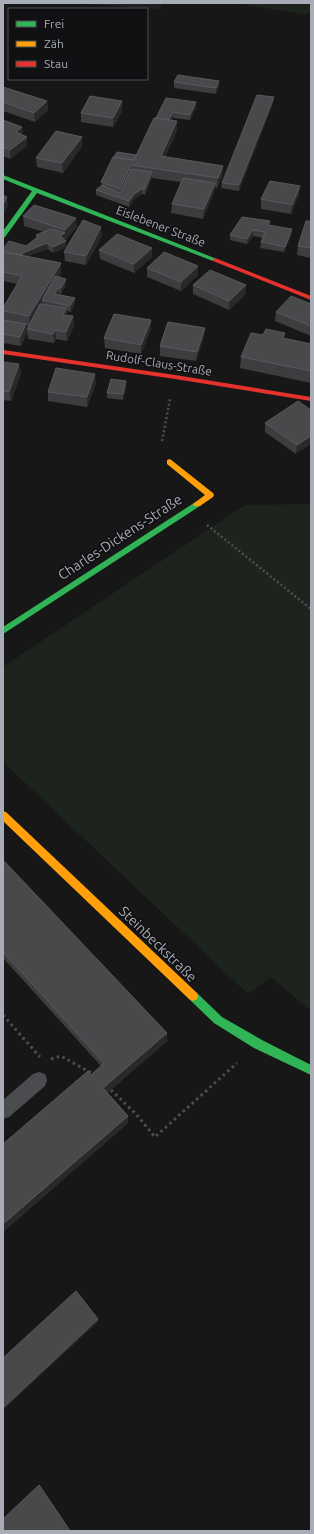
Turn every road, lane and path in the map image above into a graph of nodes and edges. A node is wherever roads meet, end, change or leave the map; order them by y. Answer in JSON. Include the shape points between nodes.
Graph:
{"nodes":[{"id":1,"x":3,"y":177,"type":"edge"},
{"id":2,"x":36,"y":190,"type":"junction"},
{"id":3,"x":3,"y":236,"type":"edge"},
{"id":4,"x":311,"y":298,"type":"edge"},
{"id":5,"x":3,"y":352,"type":"edge"},
{"id":6,"x":175,"y":377,"type":"junction"},
{"id":7,"x":311,"y":399,"type":"edge"},
{"id":8,"x":170,"y":462,"type":"joint"},
{"id":9,"x":188,"y":510,"type":"junction"},
{"id":10,"x":311,"y":609,"type":"edge"},
{"id":11,"x":3,"y":631,"type":"edge"},
{"id":12,"x":3,"y":815,"type":"edge"},
{"id":13,"x":3,"y":1016,"type":"edge"},
{"id":14,"x":258,"y":1044,"type":"junction"},
{"id":15,"x":49,"y":1059,"type":"dead end"},
{"id":16,"x":44,"y":1061,"type":"dead end"},
{"id":17,"x":311,"y":1070,"type":"edge"},
{"id":18,"x":98,"y":1077,"type":"edge"},
{"id":19,"x":39,"y":1080,"type":"dead end"},
{"id":20,"x":111,"y":1090,"type":"edge"},
{"id":21,"x":3,"y":1111,"type":"edge"}],
"edges":[{"from":1,"to":2,"type":"street","name":"Eislebener Straße"},
{"from":2,"to":3,"type":"street"},
{"from":2,"to":4,"type":"street","name":"Eislebener Straße"},
{"from":5,"to":6,"type":"street","name":"Rudolf-Claus-Straße"},
{"from":6,"to":7,"type":"street","name":"Rudolf-Claus-Straße"},
{"from":6,"to":8,"type":"path","via":[[161,452]]},
{"from":8,"to":9,"type":"street","name":"Charles-Dickens-Straße","via":[[210,495]]},
{"from":9,"to":10,"type":"path"},
{"from":9,"to":11,"type":"street","name":"Charles-Dickens-Straße"},
{"from":12,"to":14,"type":"street","name":"Steinbeckstraße","via":[[218,1020]]},
{"from":13,"to":16,"type":"path"},
{"from":14,"to":17,"type":"street","name":"Steinbeckstraße"},
{"from":14,"to":20,"type":"path","via":[[155,1137]]},
{"from":15,"to":18,"type":"path","via":[[61,1056]]},
{"from":19,"to":21,"type":"lane"}]}
